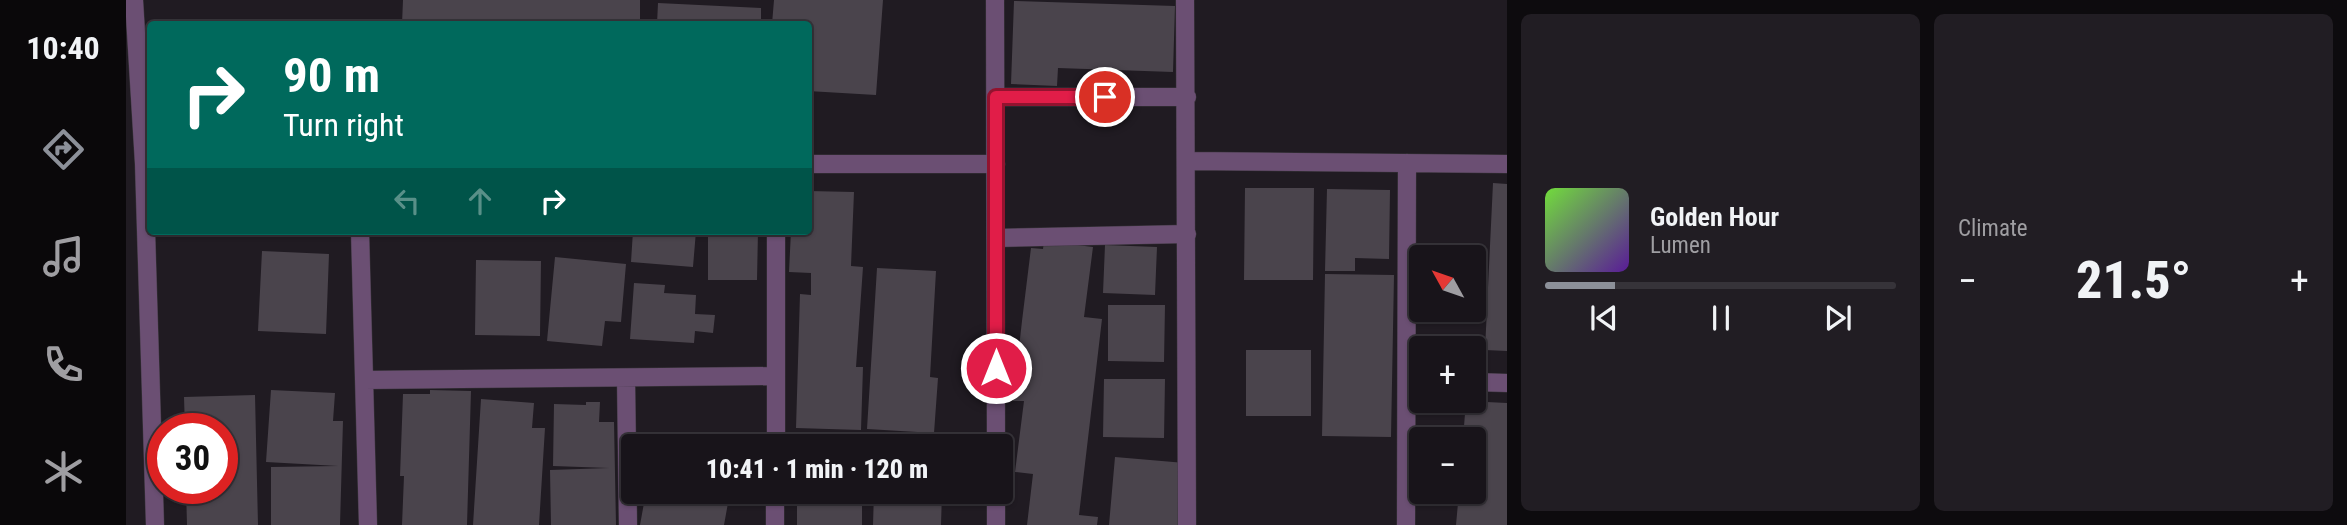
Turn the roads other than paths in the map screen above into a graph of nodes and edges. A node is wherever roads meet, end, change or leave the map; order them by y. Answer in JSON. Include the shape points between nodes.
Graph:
{"nodes":[{"id":1,"x":134,"y":0,"type":"edge"},
{"id":2,"x":995,"y":0,"type":"edge"},
{"id":3,"x":1185,"y":0,"type":"edge"},
{"id":4,"x":996,"y":97,"type":"junction"},
{"id":5,"x":1187,"y":97,"type":"junction"},
{"id":6,"x":1187,"y":161,"type":"junction"},
{"id":7,"x":1406,"y":163,"type":"junction"},
{"id":8,"x":147,"y":164,"type":"edge"},
{"id":9,"x":812,"y":164,"type":"edge"},
{"id":10,"x":996,"y":164,"type":"junction"},
{"id":11,"x":1507,"y":164,"type":"edge"},
{"id":12,"x":1187,"y":234,"type":"junction"},
{"id":13,"x":149,"y":235,"type":"edge"},
{"id":14,"x":360,"y":235,"type":"edge"},
{"id":15,"x":776,"y":235,"type":"edge"},
{"id":16,"x":996,"y":238,"type":"junction"},
{"id":17,"x":1412,"y":336,"type":"edge"},
{"id":18,"x":776,"y":376,"type":"junction"},
{"id":19,"x":626,"y":378,"type":"junction"},
{"id":20,"x":364,"y":380,"type":"junction"},
{"id":21,"x":1486,"y":382,"type":"edge"},
{"id":22,"x":1507,"y":383,"type":"edge"},
{"id":23,"x":1412,"y":413,"type":"edge"},
{"id":24,"x":775,"y":434,"type":"edge"},
{"id":25,"x":996,"y":434,"type":"edge"},
{"id":26,"x":775,"y":504,"type":"edge"},
{"id":27,"x":996,"y":504,"type":"edge"},
{"id":28,"x":155,"y":525,"type":"edge"},
{"id":29,"x":368,"y":525,"type":"edge"},
{"id":30,"x":628,"y":525,"type":"edge"},
{"id":31,"x":775,"y":525,"type":"edge"},
{"id":32,"x":996,"y":525,"type":"edge"},
{"id":33,"x":1187,"y":525,"type":"edge"},
{"id":34,"x":1406,"y":525,"type":"edge"}],
"edges":[{"from":1,"to":8,"type":"street"},
{"from":2,"to":4,"type":"street"},
{"from":3,"to":5,"type":"street"},
{"from":4,"to":5,"type":"street"},
{"from":4,"to":10,"type":"street"},
{"from":5,"to":6,"type":"street"},
{"from":6,"to":7,"type":"street"},
{"from":6,"to":12,"type":"street"},
{"from":7,"to":11,"type":"street"},
{"from":7,"to":17,"type":"street"},
{"from":9,"to":10,"type":"street"},
{"from":10,"to":16,"type":"street"},
{"from":12,"to":16,"type":"street"},
{"from":12,"to":33,"type":"street"},
{"from":13,"to":28,"type":"street"},
{"from":14,"to":20,"type":"street"},
{"from":15,"to":18,"type":"street"},
{"from":16,"to":25,"type":"street"},
{"from":18,"to":19,"type":"street"},
{"from":18,"to":24,"type":"street"},
{"from":19,"to":20,"type":"street"},
{"from":19,"to":30,"type":"street"},
{"from":20,"to":29,"type":"street"},
{"from":21,"to":22,"type":"street"},
{"from":23,"to":34,"type":"street"},
{"from":26,"to":31,"type":"street"},
{"from":27,"to":32,"type":"street"}]}
